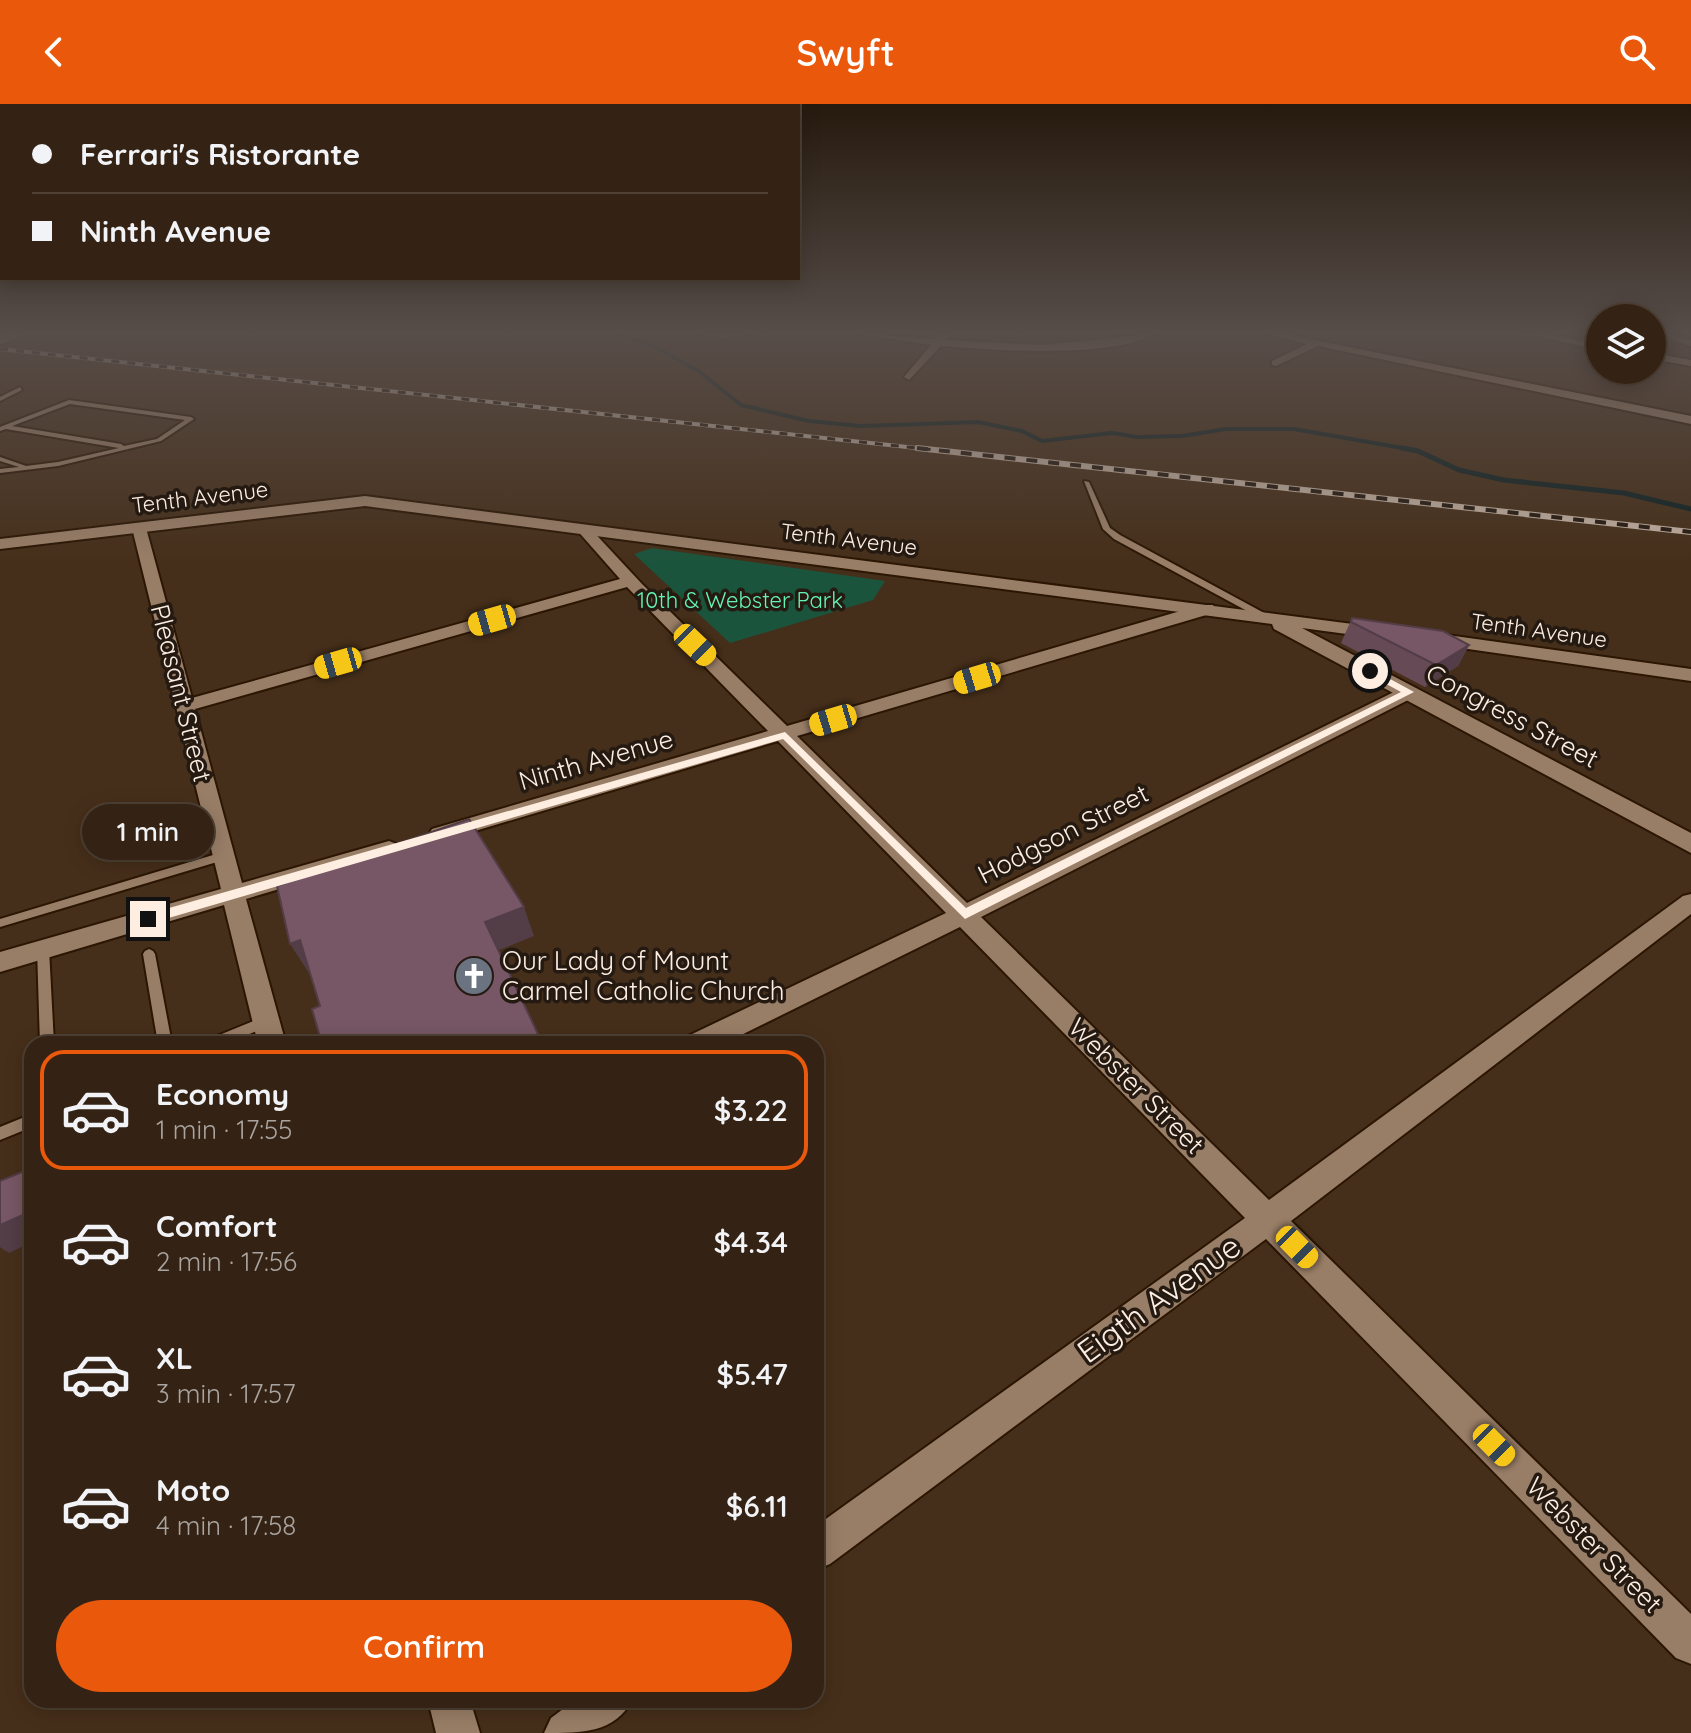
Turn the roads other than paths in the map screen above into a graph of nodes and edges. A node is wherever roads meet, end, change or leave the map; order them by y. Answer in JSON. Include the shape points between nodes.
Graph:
{"nodes":[{"id":1,"x":49,"y":410,"type":"edge"},
{"id":2,"x":127,"y":410,"type":"edge"},
{"id":3,"x":1643,"y":410,"type":"edge"},
{"id":4,"x":1691,"y":420,"type":"edge"},
{"id":5,"x":3,"y":428,"type":"edge"},
{"id":6,"x":128,"y":447,"type":"junction"},
{"id":7,"x":0,"y":459,"type":"edge"},
{"id":8,"x":26,"y":468,"type":"junction"},
{"id":9,"x":0,"y":471,"type":"edge"},
{"id":10,"x":1086,"y":482,"type":"dead end"},
{"id":11,"x":139,"y":528,"type":"junction"},
{"id":12,"x":583,"y":529,"type":"junction"},
{"id":13,"x":0,"y":544,"type":"edge"},
{"id":14,"x":631,"y":581,"type":"junction"},
{"id":15,"x":1207,"y":609,"type":"junction"},
{"id":16,"x":1263,"y":616,"type":"junction"},
{"id":17,"x":1691,"y":675,"type":"edge"},
{"id":18,"x":1409,"y":692,"type":"junction"},
{"id":19,"x":184,"y":706,"type":"junction"},
{"id":20,"x":785,"y":735,"type":"junction"},
{"id":21,"x":1691,"y":844,"type":"edge"},
{"id":22,"x":223,"y":856,"type":"junction"},
{"id":23,"x":233,"y":894,"type":"junction"},
{"id":24,"x":1691,"y":902,"type":"edge"},
{"id":25,"x":965,"y":915,"type":"junction"},
{"id":26,"x":0,"y":923,"type":"edge"},
{"id":27,"x":43,"y":949,"type":"junction"},
{"id":28,"x":149,"y":954,"type":"dead end"},
{"id":29,"x":0,"y":962,"type":"edge"},
{"id":30,"x":269,"y":1032,"type":"edge"},
{"id":31,"x":47,"y":1036,"type":"edge"},
{"id":32,"x":164,"y":1036,"type":"edge"},
{"id":33,"x":715,"y":1036,"type":"edge"},
{"id":34,"x":24,"y":1124,"type":"edge"},
{"id":35,"x":0,"y":1134,"type":"edge"},
{"id":36,"x":1269,"y":1219,"type":"junction"},
{"id":37,"x":824,"y":1544,"type":"edge"},
{"id":38,"x":1691,"y":1643,"type":"edge"},
{"id":39,"x":451,"y":1708,"type":"edge"},
{"id":40,"x":600,"y":1708,"type":"edge"},
{"id":41,"x":458,"y":1733,"type":"edge"},
{"id":42,"x":566,"y":1733,"type":"edge"}],
"edges":[{"from":1,"to":5,"type":"lane"},
{"from":2,"to":6,"type":"lane","via":[[191,419],[159,440]]},
{"from":3,"to":4,"type":"street"},
{"from":5,"to":6,"type":"lane"},
{"from":6,"to":8,"type":"lane"},
{"from":7,"to":8,"type":"lane"},
{"from":8,"to":9,"type":"lane"},
{"from":10,"to":16,"type":"lane","via":[[1107,529],[1117,537]]},
{"from":11,"to":12,"type":"street","name":"Tenth Avenue","via":[[365,501]]},
{"from":11,"to":13,"type":"street","name":"Tenth Avenue"},
{"from":11,"to":19,"type":"street","name":"Pleasant Street"},
{"from":12,"to":14,"type":"street","name":"Webster Street"},
{"from":12,"to":15,"type":"street","name":"Tenth Avenue"},
{"from":14,"to":19,"type":"street"},
{"from":14,"to":20,"type":"street","name":"Webster Street"},
{"from":15,"to":16,"type":"street","name":"Tenth Avenue"},
{"from":15,"to":20,"type":"street","name":"Ninth Avenue"},
{"from":16,"to":17,"type":"street","name":"Tenth Avenue"},
{"from":16,"to":18,"type":"street","name":"Congress Street"},
{"from":18,"to":21,"type":"street","name":"Congress Street"},
{"from":18,"to":25,"type":"street","name":"Hodgson Street"},
{"from":19,"to":22,"type":"street","name":"Pleasant Street"},
{"from":20,"to":23,"type":"street","name":"Ninth Avenue"},
{"from":20,"to":25,"type":"street","name":"Webster Street"},
{"from":22,"to":23,"type":"street","name":"Pleasant Street"},
{"from":22,"to":26,"type":"lane"},
{"from":23,"to":27,"type":"street","name":"Ninth Avenue"},
{"from":23,"to":30,"type":"street","name":"Pleasant Street"},
{"from":24,"to":36,"type":"street","name":"Eigth Avenue"},
{"from":25,"to":33,"type":"street","name":"Hodgson Street"},
{"from":25,"to":36,"type":"street","name":"Webster Street"},
{"from":27,"to":29,"type":"street","name":"Ninth Avenue"},
{"from":27,"to":31,"type":"lane"},
{"from":28,"to":32,"type":"lane"},
{"from":34,"to":35,"type":"lane"},
{"from":36,"to":37,"type":"street","name":"Eigth Avenue"},
{"from":36,"to":38,"type":"street","name":"Webster Street"},
{"from":39,"to":41,"type":"street"},
{"from":40,"to":42,"type":"street"}]}
